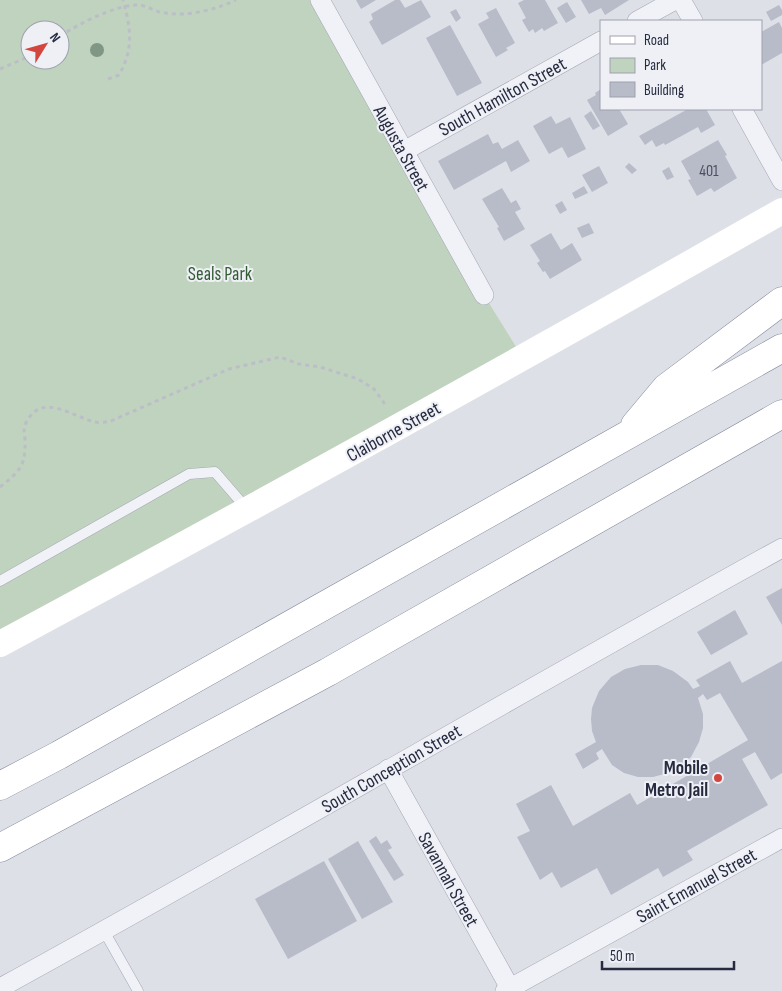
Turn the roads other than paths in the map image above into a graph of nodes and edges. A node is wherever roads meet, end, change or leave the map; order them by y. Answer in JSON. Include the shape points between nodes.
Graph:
{"nodes":[{"id":1,"x":320,"y":0,"type":"edge"},
{"id":2,"x":675,"y":0,"type":"edge"},
{"id":3,"x":681,"y":0,"type":"edge"},
{"id":4,"x":639,"y":20,"type":"edge"},
{"id":5,"x":692,"y":20,"type":"edge"},
{"id":6,"x":600,"y":42,"type":"edge"},
{"id":7,"x":743,"y":110,"type":"edge"},
{"id":8,"x":404,"y":151,"type":"junction"},
{"id":9,"x":782,"y":182,"type":"edge"},
{"id":10,"x":782,"y":211,"type":"edge"},
{"id":11,"x":484,"y":295,"type":"dead end"},
{"id":12,"x":782,"y":301,"type":"edge"},
{"id":13,"x":782,"y":348,"type":"edge"},
{"id":14,"x":782,"y":414,"type":"edge"},
{"id":15,"x":782,"y":437,"type":"edge"},
{"id":16,"x":623,"y":439,"type":"junction"},
{"id":17,"x":643,"y":493,"type":"junction"},
{"id":18,"x":248,"y":510,"type":"junction"},
{"id":19,"x":782,"y":548,"type":"edge"},
{"id":20,"x":0,"y":581,"type":"edge"},
{"id":21,"x":0,"y":644,"type":"edge"},
{"id":22,"x":59,"y":755,"type":"junction"},
{"id":23,"x":388,"y":770,"type":"junction"},
{"id":24,"x":0,"y":778,"type":"edge"},
{"id":25,"x":0,"y":786,"type":"edge"},
{"id":26,"x":67,"y":812,"type":"junction"},
{"id":27,"x":782,"y":838,"type":"edge"},
{"id":28,"x":0,"y":848,"type":"edge"},
{"id":29,"x":0,"y":863,"type":"edge"},
{"id":30,"x":104,"y":931,"type":"junction"},
{"id":31,"x":0,"y":988,"type":"edge"},
{"id":32,"x":509,"y":990,"type":"edge"},
{"id":33,"x":138,"y":991,"type":"edge"}],
"edges":[{"from":1,"to":8,"type":"street","name":"Augusta Street"},
{"from":2,"to":4,"type":"street"},
{"from":3,"to":5,"type":"street"},
{"from":6,"to":8,"type":"street","name":"South Hamilton Street"},
{"from":7,"to":9,"type":"street"},
{"from":8,"to":11,"type":"street","name":"Augusta Street"},
{"from":10,"to":18,"type":"street","name":"Claiborne Street"},
{"from":12,"to":16,"type":"highway","via":[[666,388]]},
{"from":13,"to":16,"type":"highway"},
{"from":14,"to":17,"type":"highway"},
{"from":15,"to":17,"type":"highway"},
{"from":16,"to":22,"type":"highway"},
{"from":17,"to":26,"type":"highway","via":[[328,672]]},
{"from":18,"to":20,"type":"lane","via":[[215,472],[189,474]]},
{"from":18,"to":21,"type":"street","name":"Claiborne Street"},
{"from":19,"to":23,"type":"street","name":"South Conception Street","via":[[594,651]]},
{"from":22,"to":24,"type":"highway"},
{"from":22,"to":25,"type":"highway"},
{"from":23,"to":30,"type":"street","name":"South Conception Street"},
{"from":23,"to":32,"type":"street","name":"Savannah Street"},
{"from":26,"to":28,"type":"highway"},
{"from":26,"to":29,"type":"highway"},
{"from":27,"to":32,"type":"street","name":"Saint Emanuel Street"},
{"from":30,"to":31,"type":"street","name":"South Conception Street"},
{"from":30,"to":33,"type":"lane"}]}
